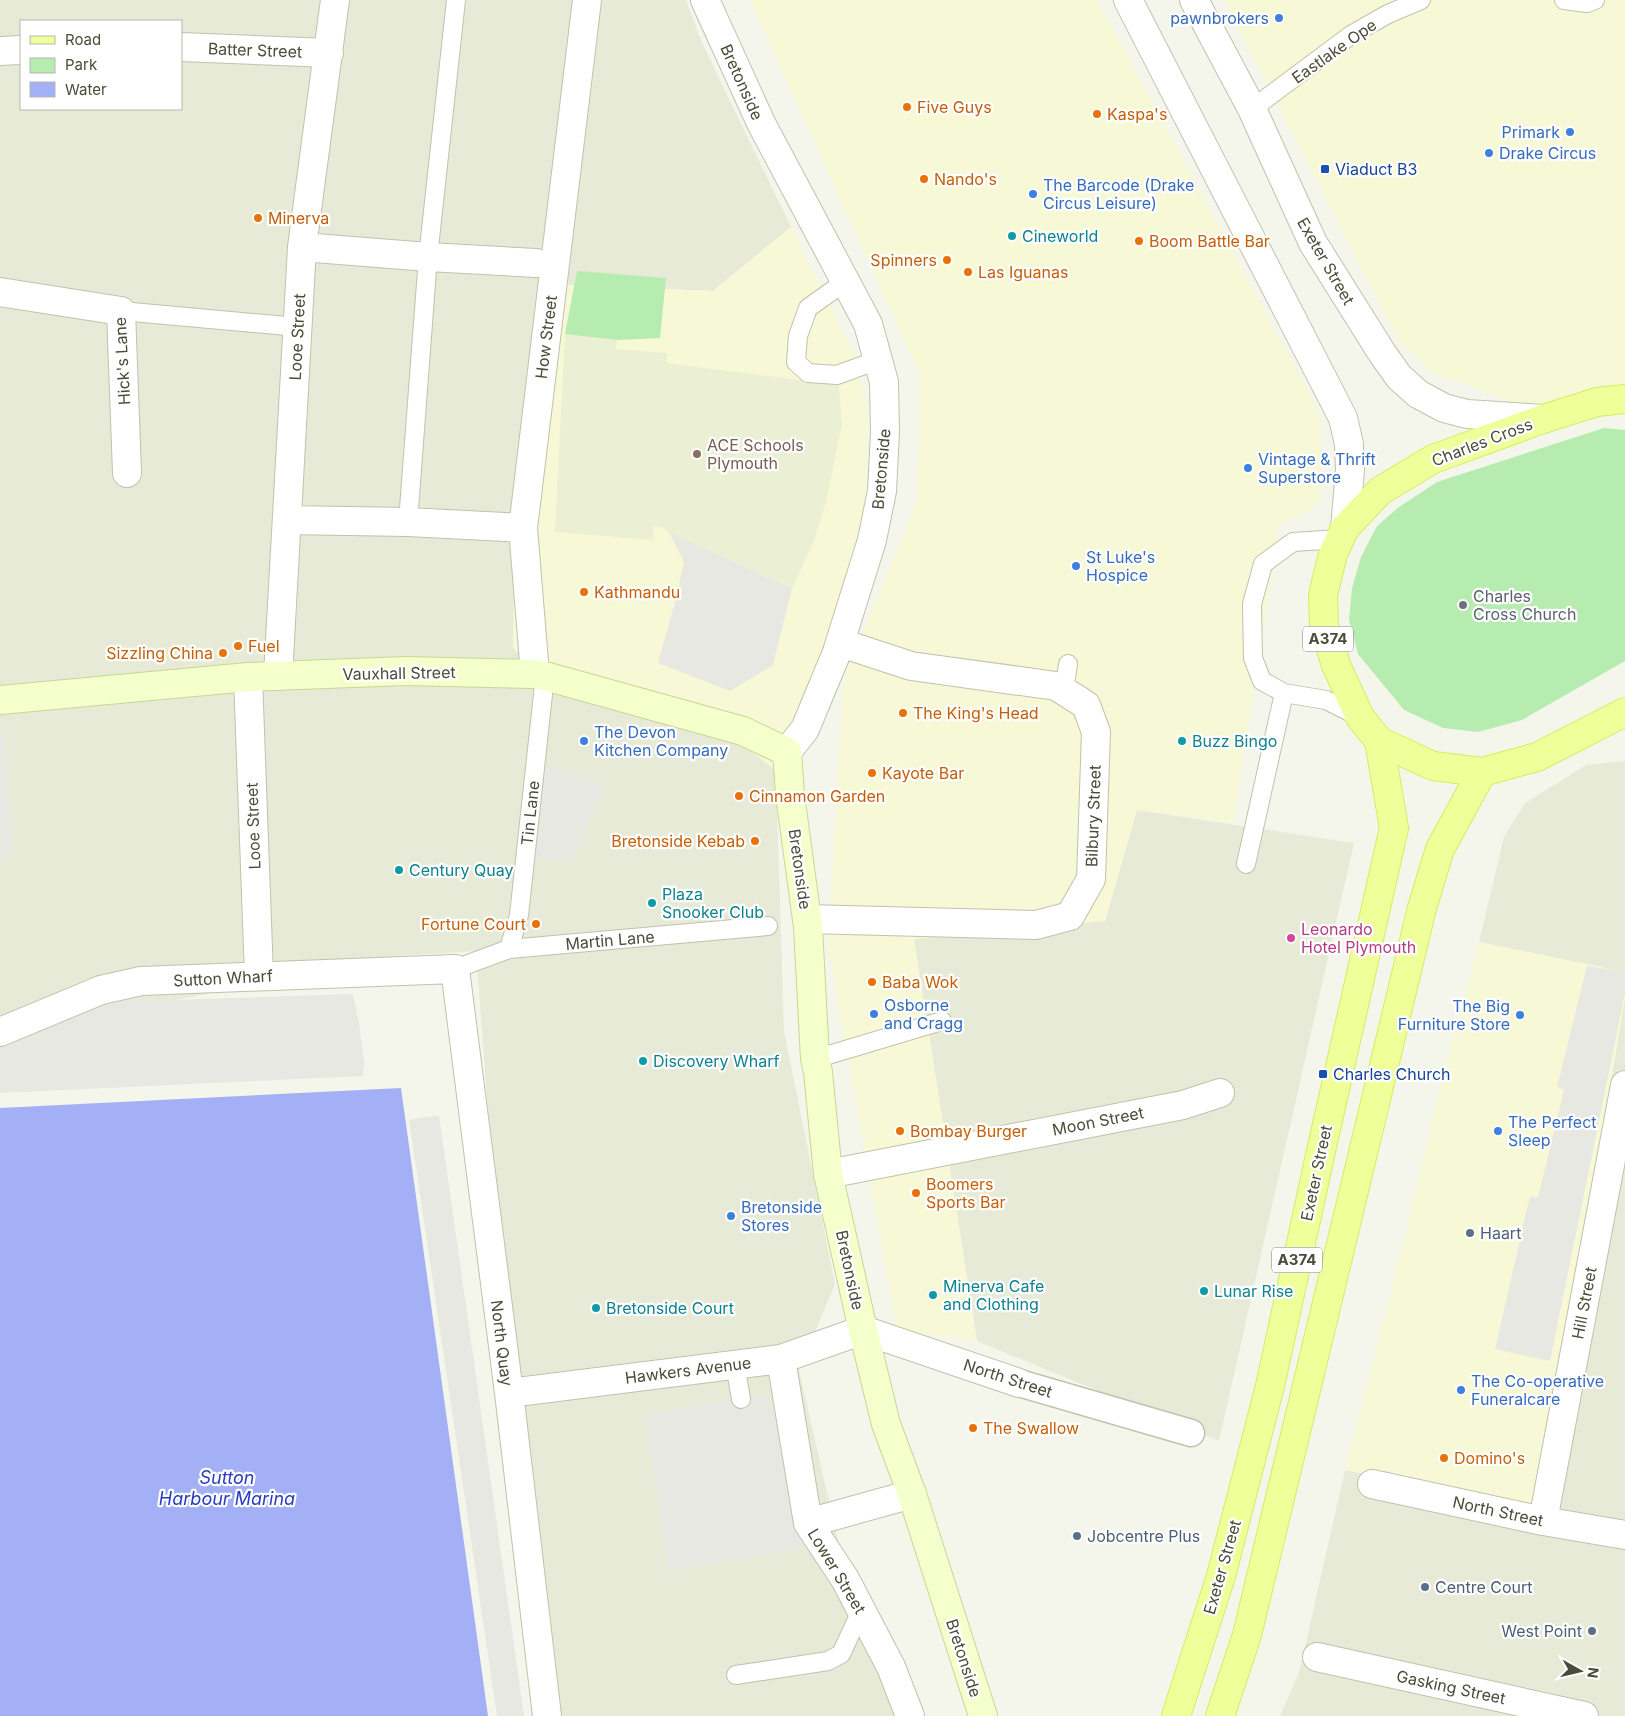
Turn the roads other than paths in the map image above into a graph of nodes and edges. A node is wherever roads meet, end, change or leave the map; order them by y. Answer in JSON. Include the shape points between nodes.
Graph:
{"nodes":[{"id":1,"x":335,"y":0,"type":"edge"},
{"id":2,"x":456,"y":0,"type":"edge"},
{"id":3,"x":587,"y":0,"type":"edge"},
{"id":4,"x":705,"y":0,"type":"edge"},
{"id":5,"x":1128,"y":0,"type":"edge"},
{"id":6,"x":1194,"y":0,"type":"edge"},
{"id":7,"x":1420,"y":0,"type":"edge"},
{"id":8,"x":1564,"y":0,"type":"edge"},
{"id":9,"x":1595,"y":0,"type":"edge"},
{"id":10,"x":182,"y":47,"type":"edge"},
{"id":11,"x":20,"y":50,"type":"edge"},
{"id":12,"x":0,"y":51,"type":"edge"},
{"id":13,"x":329,"y":53,"type":"junction"},
{"id":14,"x":1252,"y":109,"type":"junction"},
{"id":15,"x":302,"y":247,"type":"junction"},
{"id":16,"x":428,"y":257,"type":"junction"},
{"id":17,"x":536,"y":263,"type":"dead end"},
{"id":18,"x":846,"y":281,"type":"junction"},
{"id":19,"x":0,"y":292,"type":"edge"},
{"id":20,"x":121,"y":311,"type":"junction"},
{"id":21,"x":298,"y":327,"type":"junction"},
{"id":22,"x":878,"y":360,"type":"junction"},
{"id":23,"x":1625,"y":398,"type":"edge"},
{"id":24,"x":1543,"y":419,"type":"junction"},
{"id":25,"x":127,"y":473,"type":"dead end"},
{"id":26,"x":287,"y":520,"type":"junction"},
{"id":27,"x":408,"y":522,"type":"junction"},
{"id":28,"x":523,"y":528,"type":"junction"},
{"id":29,"x":1343,"y":534,"type":"junction"},
{"id":30,"x":841,"y":643,"type":"junction"},
{"id":31,"x":1068,"y":664,"type":"dead end"},
{"id":32,"x":540,"y":675,"type":"junction"},
{"id":33,"x":278,"y":676,"type":"junction"},
{"id":34,"x":248,"y":677,"type":"junction"},
{"id":35,"x":1064,"y":691,"type":"junction"},
{"id":36,"x":1284,"y":693,"type":"junction"},
{"id":37,"x":0,"y":700,"type":"edge"},
{"id":38,"x":1625,"y":712,"type":"edge"},
{"id":39,"x":1360,"y":717,"type":"junction"},
{"id":40,"x":1380,"y":742,"type":"junction"},
{"id":41,"x":788,"y":752,"type":"junction"},
{"id":42,"x":1482,"y":772,"type":"junction"},
{"id":43,"x":1246,"y":864,"type":"dead end"},
{"id":44,"x":807,"y":919,"type":"junction"},
{"id":45,"x":768,"y":926,"type":"dead end"},
{"id":46,"x":509,"y":949,"type":"junction"},
{"id":47,"x":455,"y":970,"type":"junction"},
{"id":48,"x":259,"y":976,"type":"junction"},
{"id":49,"x":942,"y":1021,"type":"dead end"},
{"id":50,"x":0,"y":1032,"type":"edge"},
{"id":51,"x":814,"y":1059,"type":"junction"},
{"id":52,"x":1625,"y":1084,"type":"edge"},
{"id":53,"x":1220,"y":1094,"type":"dead end"},
{"id":54,"x":828,"y":1174,"type":"junction"},
{"id":55,"x":863,"y":1330,"type":"junction"},
{"id":56,"x":781,"y":1359,"type":"junction"},
{"id":57,"x":735,"y":1364,"type":"junction"},
{"id":58,"x":1019,"y":1383,"type":"joint"},
{"id":59,"x":509,"y":1393,"type":"junction"},
{"id":60,"x":741,"y":1399,"type":"dead end"},
{"id":61,"x":1190,"y":1436,"type":"dead end"},
{"id":62,"x":1372,"y":1484,"type":"dead end"},
{"id":63,"x":912,"y":1494,"type":"junction"},
{"id":64,"x":1543,"y":1521,"type":"junction"},
{"id":65,"x":808,"y":1523,"type":"junction"},
{"id":66,"x":1625,"y":1535,"type":"edge"},
{"id":67,"x":861,"y":1611,"type":"junction"},
{"id":68,"x":1318,"y":1657,"type":"dead end"},
{"id":69,"x":736,"y":1675,"type":"dead end"},
{"id":70,"x":547,"y":1716,"type":"edge"},
{"id":71,"x":910,"y":1716,"type":"edge"},
{"id":72,"x":983,"y":1716,"type":"edge"},
{"id":73,"x":1176,"y":1716,"type":"edge"},
{"id":74,"x":1220,"y":1716,"type":"edge"},
{"id":75,"x":1584,"y":1716,"type":"edge"}],
"edges":[{"from":1,"to":13,"type":"street","name":"Looe Street"},
{"from":2,"to":16,"type":"lane"},
{"from":3,"to":28,"type":"street","name":"How Street"},
{"from":4,"to":18,"type":"street","name":"Bretonside","via":[[761,123]]},
{"from":5,"to":29,"type":"street","via":[[1343,418],[1350,462]]},
{"from":6,"to":14,"type":"street","name":"Exeter Street"},
{"from":7,"to":14,"type":"lane","name":"Eastlake Ope","via":[[1351,35]]},
{"from":8,"to":9,"type":"lane","via":[[1588,3]]},
{"from":10,"to":13,"type":"street","name":"Batter Street"},
{"from":11,"to":12,"type":"street"},
{"from":13,"to":15,"type":"street","name":"Looe Street"},
{"from":14,"to":24,"type":"street","name":"Exeter Street","via":[[1313,243],[1399,377],[1418,394],[1444,408],[1491,416]]},
{"from":15,"to":16,"type":"street"},
{"from":15,"to":21,"type":"street","name":"Looe Street"},
{"from":16,"to":17,"type":"street"},
{"from":16,"to":27,"type":"lane"},
{"from":18,"to":22,"type":"street","name":"Bretonside","via":[[868,324]]},
{"from":18,"to":22,"type":"lane","via":[[808,308],[798,336],[796,362],[808,373],[837,375]]},
{"from":19,"to":20,"type":"street","name":"Hick's Lane"},
{"from":20,"to":21,"type":"lane"},
{"from":20,"to":25,"type":"street","name":"Hick's Lane"},
{"from":21,"to":26,"type":"street","name":"Looe Street"},
{"from":22,"to":30,"type":"street","name":"Bretonside","via":[[885,402],[882,492],[872,540]]},
{"from":23,"to":24,"type":"main road","name":"Charles Cross","number":"A374","via":[[1597,402]]},
{"from":24,"to":29,"type":"main road","name":"Charles Cross","number":"A374","via":[[1433,459],[1380,491]]},
{"from":26,"to":27,"type":"street"},
{"from":26,"to":33,"type":"street","name":"Looe Street"},
{"from":27,"to":28,"type":"street"},
{"from":28,"to":32,"type":"street","name":"How Street"},
{"from":29,"to":36,"type":"lane","via":[[1293,542],[1263,564],[1252,604],[1253,658],[1262,681]]},
{"from":29,"to":39,"type":"main road","name":"Charles Cross","number":"A374","via":[[1333,554],[1323,595],[1324,626],[1336,665]]},
{"from":30,"to":35,"type":"street","name":"Bilbury Street","via":[[912,666],[1056,686]]},
{"from":30,"to":41,"type":"street","name":"Bretonside","via":[[806,729]]},
{"from":31,"to":35,"type":"lane"},
{"from":32,"to":33,"type":"main road","name":"Vauxhall Street","via":[[406,671]]},
{"from":32,"to":41,"type":"main road","name":"Vauxhall Street","via":[[743,731]]},
{"from":32,"to":46,"type":"lane","name":"Tin Lane","via":[[519,915]]},
{"from":33,"to":34,"type":"main road","name":"Vauxhall Street"},
{"from":34,"to":37,"type":"main road","name":"Vauxhall Street"},
{"from":34,"to":48,"type":"street","name":"Looe Street"},
{"from":35,"to":44,"type":"street","name":"Bilbury Street","via":[[1086,705],[1096,732],[1100,810],[1090,879],[1070,916],[1036,925]]},
{"from":36,"to":39,"type":"lane","via":[[1326,700]]},
{"from":36,"to":43,"type":"lane"},
{"from":38,"to":42,"type":"main road","name":"Charles Cross","number":"A374","via":[[1537,757]]},
{"from":39,"to":40,"type":"main road","name":"Charles Cross","number":"A374"},
{"from":40,"to":42,"type":"main road","name":"Charles Cross","number":"A374","via":[[1432,766]]},
{"from":40,"to":73,"type":"main road","name":"Exeter Street","number":"A374","via":[[1394,828],[1268,1395],[1221,1576]]},
{"from":41,"to":44,"type":"main road","name":"Bretonside","via":[[790,794]]},
{"from":42,"to":74,"type":"main road","number":"A374","via":[[1440,849],[1422,908],[1247,1635]]},
{"from":44,"to":51,"type":"main road","name":"Bretonside"},
{"from":45,"to":46,"type":"lane","name":"Martin Lane"},
{"from":46,"to":47,"type":"lane","name":"Martin Lane"},
{"from":47,"to":48,"type":"street","name":"Sutton Wharf"},
{"from":47,"to":59,"type":"street","name":"North Quay"},
{"from":48,"to":50,"type":"street","name":"Sutton Wharf","via":[[141,981],[102,990]]},
{"from":49,"to":51,"type":"lane"},
{"from":51,"to":54,"type":"main road","name":"Bretonside"},
{"from":52,"to":64,"type":"street","name":"Hill Street"},
{"from":53,"to":54,"type":"street","name":"Moon Street","via":[[1183,1105]]},
{"from":54,"to":55,"type":"main road","name":"Bretonside"},
{"from":55,"to":56,"type":"street","name":"Hawkers Avenue"},
{"from":55,"to":58,"type":"street","name":"North Street"},
{"from":55,"to":63,"type":"main road","name":"Bretonside","via":[[886,1424]]},
{"from":56,"to":57,"type":"street","name":"Hawkers Avenue"},
{"from":56,"to":65,"type":"street","name":"Lower Street"},
{"from":57,"to":59,"type":"street","name":"Hawkers Avenue"},
{"from":57,"to":60,"type":"lane"},
{"from":58,"to":61,"type":"street","name":"North Street","via":[[1155,1422]]},
{"from":59,"to":70,"type":"street","name":"North Quay"},
{"from":62,"to":64,"type":"street","name":"North Street"},
{"from":63,"to":65,"type":"street"},
{"from":63,"to":72,"type":"main road","name":"Bretonside"},
{"from":64,"to":66,"type":"street","name":"North Street"},
{"from":65,"to":67,"type":"street","name":"Lower Street"},
{"from":67,"to":69,"type":"lane","via":[[841,1654],[834,1658]]},
{"from":67,"to":71,"type":"street","name":"Lower Street","via":[[891,1667]]},
{"from":68,"to":75,"type":"street","name":"Gasking Street"}]}
